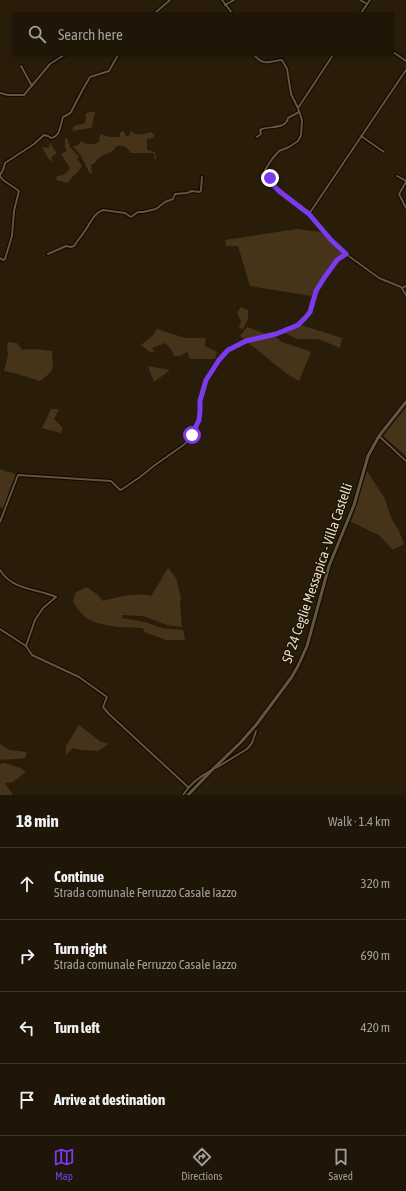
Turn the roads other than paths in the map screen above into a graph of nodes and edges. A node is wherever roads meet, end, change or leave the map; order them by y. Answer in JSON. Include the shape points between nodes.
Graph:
{"nodes":[{"id":1,"x":170,"y":0,"type":"edge"},
{"id":2,"x":222,"y":0,"type":"edge"},
{"id":3,"x":234,"y":0,"type":"edge"},
{"id":4,"x":360,"y":0,"type":"edge"},
{"id":5,"x":370,"y":0,"type":"edge"},
{"id":6,"x":367,"y":4,"type":"junction"},
{"id":7,"x":226,"y":5,"type":"junction"},
{"id":8,"x":156,"y":12,"type":"edge"},
{"id":9,"x":231,"y":12,"type":"edge"},
{"id":10,"x":362,"y":12,"type":"edge"},
{"id":11,"x":394,"y":53,"type":"edge"},
{"id":12,"x":62,"y":56,"type":"edge"},
{"id":13,"x":117,"y":56,"type":"edge"},
{"id":14,"x":255,"y":56,"type":"edge"},
{"id":15,"x":332,"y":56,"type":"edge"},
{"id":16,"x":406,"y":61,"type":"edge"},
{"id":17,"x":21,"y":66,"type":"dead end"},
{"id":18,"x":406,"y":70,"type":"edge"},
{"id":19,"x":32,"y":86,"type":"junction"},
{"id":20,"x":0,"y":93,"type":"edge"},
{"id":21,"x":298,"y":108,"type":"junction"},
{"id":22,"x":299,"y":112,"type":"junction"},
{"id":23,"x":258,"y":136,"type":"dead end"},
{"id":24,"x":361,"y":136,"type":"junction"},
{"id":25,"x":384,"y":152,"type":"dead end"},
{"id":26,"x":0,"y":175,"type":"edge"},
{"id":27,"x":397,"y":176,"type":"dead end"},
{"id":28,"x":202,"y":177,"type":"dead end"},
{"id":29,"x":406,"y":181,"type":"edge"},
{"id":30,"x":406,"y":208,"type":"edge"},
{"id":31,"x":309,"y":214,"type":"junction"},
{"id":32,"x":48,"y":254,"type":"dead end"},
{"id":33,"x":346,"y":254,"type":"junction"},
{"id":34,"x":0,"y":258,"type":"edge"},
{"id":35,"x":406,"y":286,"type":"edge"},
{"id":36,"x":402,"y":288,"type":"junction"},
{"id":37,"x":406,"y":295,"type":"edge"},
{"id":38,"x":406,"y":402,"type":"edge"},
{"id":39,"x":379,"y":436,"type":"junction"},
{"id":40,"x":406,"y":461,"type":"edge"},
{"id":41,"x":0,"y":522,"type":"edge"},
{"id":42,"x":0,"y":570,"type":"edge"},
{"id":43,"x":0,"y":629,"type":"edge"},
{"id":44,"x":26,"y":646,"type":"junction"},
{"id":45,"x":256,"y":731,"type":"dead end"},
{"id":46,"x":212,"y":770,"type":"junction"},
{"id":47,"x":188,"y":787,"type":"junction"},
{"id":48,"x":183,"y":795,"type":"edge"},
{"id":49,"x":188,"y":795,"type":"edge"}],
"edges":[{"from":1,"to":8,"type":"street"},
{"from":2,"to":7,"type":"street"},
{"from":3,"to":7,"type":"street"},
{"from":4,"to":6,"type":"street"},
{"from":5,"to":6,"type":"street"},
{"from":6,"to":10,"type":"street"},
{"from":7,"to":9,"type":"street"},
{"from":11,"to":16,"type":"street"},
{"from":12,"to":19,"type":"street","via":[[50,64]]},
{"from":13,"to":26,"type":"street","via":[[109,70],[90,77],[71,112],[63,117],[55,138],[44,135],[5,163]]},
{"from":14,"to":21,"type":"street","via":[[265,63],[282,60],[284,62],[291,94]]},
{"from":15,"to":21,"type":"street"},
{"from":17,"to":19,"type":"street"},
{"from":18,"to":24,"type":"street"},
{"from":19,"to":20,"type":"street","via":[[24,95]]},
{"from":21,"to":22,"type":"street"},
{"from":22,"to":23,"type":"street","via":[[288,118],[284,126],[262,129]]},
{"from":22,"to":31,"type":"street","via":[[302,120],[298,141],[279,151],[265,170],[273,185]]},
{"from":24,"to":25,"type":"street"},
{"from":24,"to":31,"type":"street"},
{"from":26,"to":34,"type":"street","via":[[19,191],[10,246],[5,259]]},
{"from":27,"to":29,"type":"street"},
{"from":28,"to":32,"type":"street","via":[[200,192],[175,194],[172,199],[156,209],[138,212],[131,217],[125,213],[100,211],[74,246],[66,246]]},
{"from":29,"to":30,"type":"street","via":[[399,194]]},
{"from":31,"to":33,"type":"street"},
{"from":33,"to":36,"type":"street","via":[[379,278]]},
{"from":33,"to":41,"type":"street","via":[[337,260],[324,278],[316,291],[310,312],[298,325],[276,334],[246,341],[228,350],[219,360],[206,380],[200,401],[199,420],[185,444],[121,490],[111,482],[18,475]]},
{"from":35,"to":36,"type":"street"},
{"from":36,"to":37,"type":"street"},
{"from":38,"to":39,"type":"main road","name":"SP 24 Ceglie Messapica - Villa Castelli"},
{"from":39,"to":40,"type":"street"},
{"from":39,"to":46,"type":"main road","name":"SP 24 Ceglie Messapica - Villa Castelli","via":[[368,456],[354,504],[329,566],[307,646],[298,666],[256,725]]},
{"from":42,"to":44,"type":"street","via":[[13,584],[56,597],[43,608],[35,620]]},
{"from":43,"to":44,"type":"street"},
{"from":44,"to":47,"type":"street","via":[[32,655],[79,677],[107,697],[103,708]]},
{"from":45,"to":46,"type":"street","via":[[247,749]]},
{"from":46,"to":47,"type":"street","via":[[200,776]]},
{"from":46,"to":49,"type":"main road","name":"SP 24 Ceglie Messapica - Villa Castelli"},
{"from":47,"to":48,"type":"street"}]}
